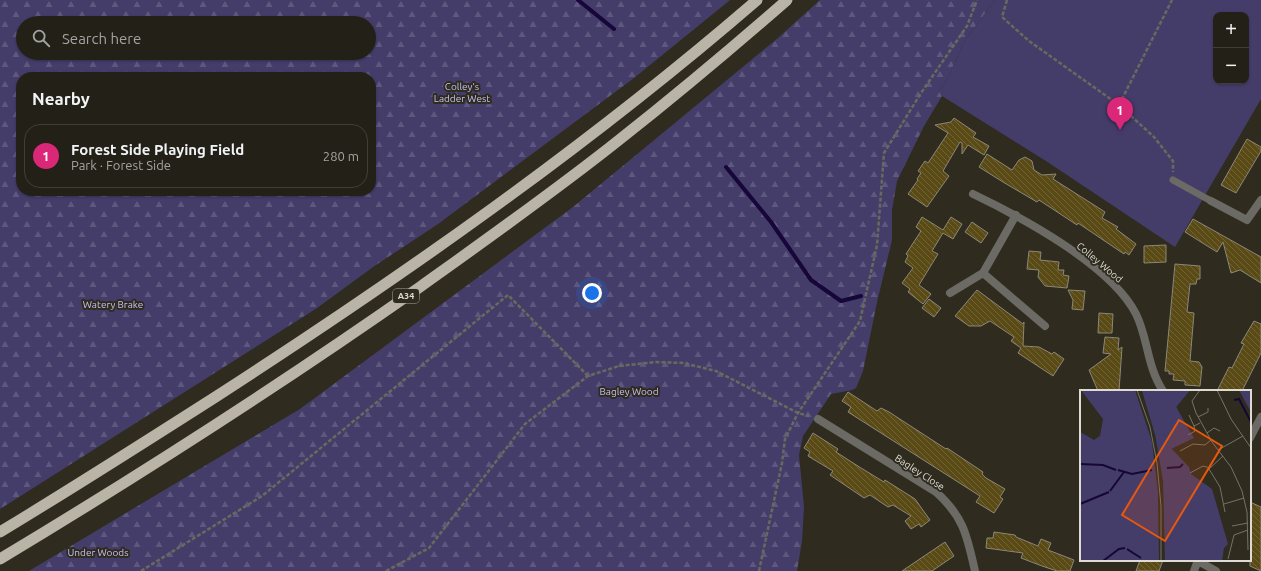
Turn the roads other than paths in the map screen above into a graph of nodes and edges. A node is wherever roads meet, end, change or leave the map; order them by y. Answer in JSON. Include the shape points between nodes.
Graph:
{"nodes":[{"id":1,"x":756,"y":0,"type":"edge"},
{"id":2,"x":787,"y":0,"type":"edge"},
{"id":3,"x":1174,"y":180,"type":"road end"},
{"id":4,"x":973,"y":194,"type":"dead end"},
{"id":5,"x":1261,"y":200,"type":"edge"},
{"id":6,"x":1212,"y":201,"type":"joint"},
{"id":7,"x":1016,"y":215,"type":"junction"},
{"id":8,"x":983,"y":273,"type":"junction"},
{"id":9,"x":950,"y":293,"type":"dead end"},
{"id":10,"x":1045,"y":326,"type":"dead end"},
{"id":11,"x":1161,"y":390,"type":"edge"},
{"id":12,"x":1261,"y":417,"type":"edge"},
{"id":13,"x":818,"y":419,"type":"road end"},
{"id":14,"x":1251,"y":434,"type":"edge"},
{"id":15,"x":0,"y":532,"type":"edge"},
{"id":16,"x":0,"y":560,"type":"edge"},
{"id":17,"x":1198,"y":561,"type":"edge"},
{"id":18,"x":1200,"y":561,"type":"edge"},
{"id":19,"x":976,"y":571,"type":"edge"},
{"id":20,"x":1194,"y":571,"type":"edge"},
{"id":21,"x":1216,"y":571,"type":"edge"}],
"edges":[{"from":1,"to":15,"type":"highway","number":"A34","via":[[607,122],[484,215],[321,329]]},
{"from":2,"to":16,"type":"highway","number":"A34","via":[[618,141],[502,228],[333,348]]},
{"from":3,"to":6,"type":"lane"},
{"from":4,"to":7,"type":"street","name":"Colley Wood"},
{"from":5,"to":6,"type":"street","via":[[1247,220]]},
{"from":7,"to":8,"type":"street"},
{"from":7,"to":11,"type":"street","name":"Colley Wood","via":[[1073,252],[1110,281],[1128,300],[1142,327],[1155,379]]},
{"from":8,"to":9,"type":"street"},
{"from":8,"to":10,"type":"street"},
{"from":12,"to":14,"type":"street"},
{"from":13,"to":19,"type":"street","name":"Bagley Close","via":[[936,492],[950,505],[968,539]]},
{"from":17,"to":20,"type":"street"},
{"from":18,"to":21,"type":"street"}]}
